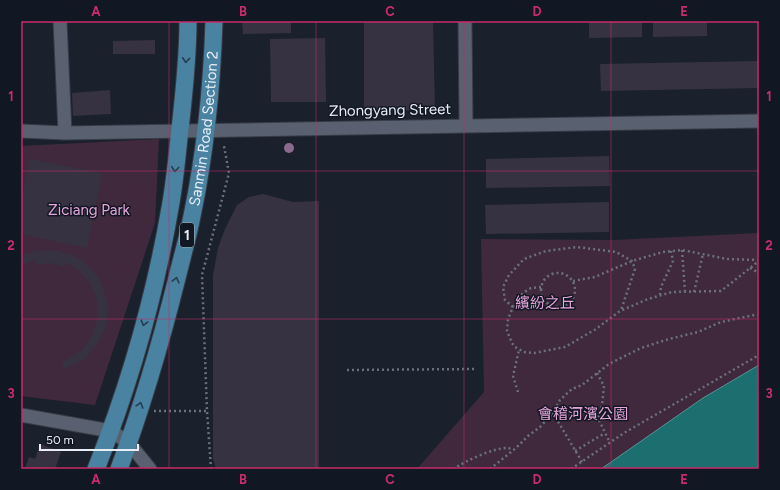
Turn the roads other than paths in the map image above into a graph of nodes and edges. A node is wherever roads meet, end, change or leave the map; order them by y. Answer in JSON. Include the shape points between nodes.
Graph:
{"nodes":[{"id":1,"x":60,"y":21,"type":"edge"},
{"id":2,"x":188,"y":21,"type":"edge"},
{"id":3,"x":214,"y":21,"type":"edge"},
{"id":4,"x":465,"y":21,"type":"edge"},
{"id":5,"x":759,"y":121,"type":"edge"},
{"id":6,"x":466,"y":125,"type":"junction"},
{"id":7,"x":205,"y":129,"type":"junction"},
{"id":8,"x":180,"y":130,"type":"junction"},
{"id":9,"x":21,"y":131,"type":"edge"},
{"id":10,"x":65,"y":133,"type":"junction"},
{"id":11,"x":21,"y":415,"type":"edge"},
{"id":12,"x":111,"y":431,"type":"junction"},
{"id":13,"x":129,"y":442,"type":"junction"},
{"id":14,"x":96,"y":469,"type":"edge"},
{"id":15,"x":119,"y":469,"type":"edge"},
{"id":16,"x":150,"y":469,"type":"edge"}],
"edges":[{"from":1,"to":10,"type":"street"},
{"from":2,"to":8,"type":"main road","name":"Sanmin Road Section 2","number":"1","one_way":true},
{"from":3,"to":7,"type":"main road","name":"Sanmin Road Section 2","number":"1"},
{"from":4,"to":6,"type":"street"},
{"from":5,"to":6,"type":"street","name":"Zhongyang Street"},
{"from":6,"to":7,"type":"street","name":"Zhongyang Street"},
{"from":7,"to":8,"type":"street","name":"Zhongyang Street"},
{"from":13,"to":7,"type":"main road","name":"Sanmin Road Section 2","number":"1","one_way":true,"via":[[163,334],[192,216]]},
{"from":8,"to":10,"type":"street","name":"Zhongyang Street"},
{"from":8,"to":12,"type":"main road","name":"Sanmin Road Section 2","number":"1","one_way":true,"via":[[170,207],[154,284]]},
{"from":9,"to":10,"type":"street","name":"Zhongyang Street"},
{"from":11,"to":12,"type":"street"},
{"from":12,"to":13,"type":"street"},
{"from":12,"to":14,"type":"main road","number":"1"},
{"from":13,"to":15,"type":"main road","number":"1"},
{"from":13,"to":16,"type":"street"}]}
